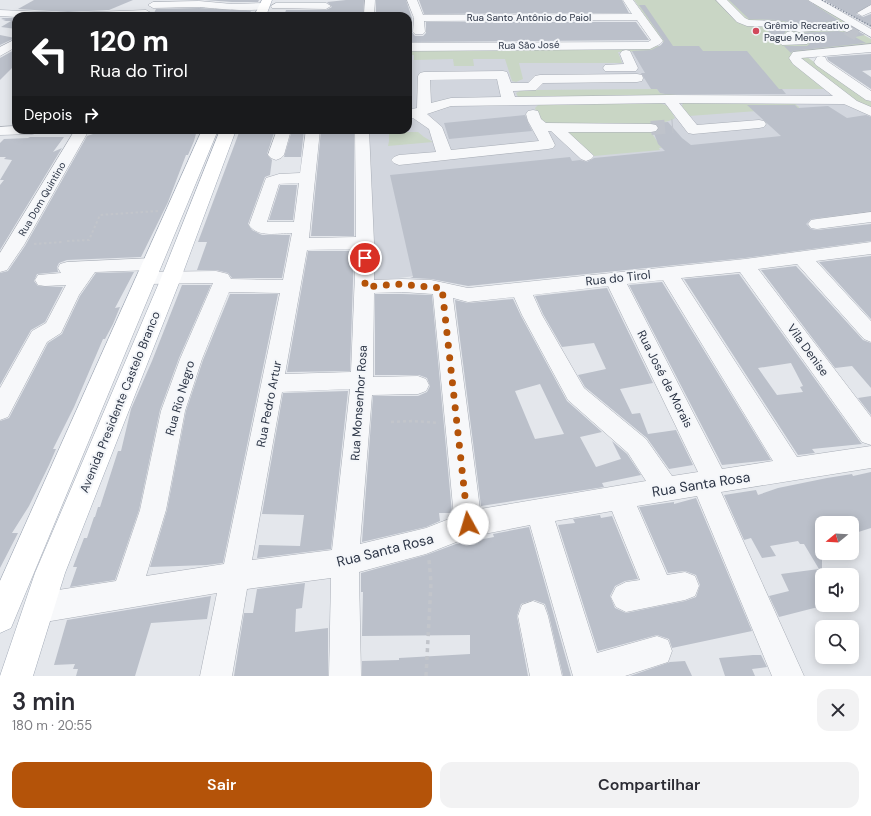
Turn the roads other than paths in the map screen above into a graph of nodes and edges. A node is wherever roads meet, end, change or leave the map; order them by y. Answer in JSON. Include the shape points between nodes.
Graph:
{"nodes":[{"id":1,"x":370,"y":0,"type":"edge"},
{"id":2,"x":412,"y":0,"type":"edge"},
{"id":3,"x":628,"y":0,"type":"edge"},
{"id":4,"x":721,"y":0,"type":"edge"},
{"id":5,"x":812,"y":0,"type":"edge"},
{"id":6,"x":134,"y":2,"type":"dead end"},
{"id":7,"x":158,"y":2,"type":"edge"},
{"id":8,"x":98,"y":3,"type":"dead end"},
{"id":9,"x":49,"y":4,"type":"dead end"},
{"id":10,"x":218,"y":6,"type":"junction"},
{"id":11,"x":536,"y":6,"type":"dead end"},
{"id":12,"x":850,"y":6,"type":"dead end"},
{"id":13,"x":270,"y":7,"type":"edge"},
{"id":14,"x":326,"y":7,"type":"edge"},
{"id":15,"x":35,"y":12,"type":"edge"},
{"id":16,"x":86,"y":12,"type":"edge"},
{"id":17,"x":109,"y":12,"type":"edge"},
{"id":18,"x":149,"y":12,"type":"edge"},
{"id":19,"x":213,"y":12,"type":"edge"},
{"id":20,"x":369,"y":12,"type":"edge"},
{"id":21,"x":0,"y":13,"type":"edge"},
{"id":22,"x":12,"y":13,"type":"edge"},
{"id":23,"x":868,"y":13,"type":"edge"},
{"id":24,"x":639,"y":16,"type":"junction"},
{"id":25,"x":540,"y":17,"type":"junction"},
{"id":26,"x":419,"y":18,"type":"junction"},
{"id":27,"x":775,"y":24,"type":"junction"},
{"id":28,"x":847,"y":29,"type":"tunnel mouth"},
{"id":29,"x":871,"y":34,"type":"edge"},
{"id":30,"x":858,"y":36,"type":"tunnel mouth"},
{"id":31,"x":548,"y":38,"type":"junction"},
{"id":32,"x":786,"y":43,"type":"dead end"},
{"id":33,"x":12,"y":44,"type":"edge"},
{"id":34,"x":871,"y":44,"type":"edge"},
{"id":35,"x":414,"y":47,"type":"edge"},
{"id":36,"x":871,"y":48,"type":"edge"},
{"id":37,"x":0,"y":52,"type":"edge"},
{"id":38,"x":871,"y":53,"type":"edge"},
{"id":39,"x":626,"y":54,"type":"dead end"},
{"id":40,"x":607,"y":78,"type":"junction"},
{"id":41,"x":637,"y":78,"type":"dead end"},
{"id":42,"x":505,"y":87,"type":"junction"},
{"id":43,"x":785,"y":93,"type":"dead end"},
{"id":44,"x":843,"y":97,"type":"junction"},
{"id":45,"x":871,"y":97,"type":"edge"},
{"id":46,"x":669,"y":99,"type":"junction"},
{"id":47,"x":513,"y":101,"type":"junction"},
{"id":48,"x":871,"y":112,"type":"edge"},
{"id":49,"x":416,"y":113,"type":"edge"},
{"id":50,"x":535,"y":121,"type":"junction"},
{"id":51,"x":12,"y":122,"type":"edge"},
{"id":52,"x":759,"y":124,"type":"dead end"},
{"id":53,"x":555,"y":127,"type":"junction"},
{"id":54,"x":651,"y":128,"type":"tunnel mouth"},
{"id":55,"x":12,"y":131,"type":"edge"},
{"id":56,"x":1,"y":132,"type":"edge"},
{"id":57,"x":80,"y":134,"type":"edge"},
{"id":58,"x":208,"y":134,"type":"edge"},
{"id":59,"x":226,"y":134,"type":"edge"},
{"id":60,"x":283,"y":134,"type":"edge"},
{"id":61,"x":312,"y":134,"type":"edge"},
{"id":62,"x":362,"y":134,"type":"edge"},
{"id":63,"x":276,"y":155,"type":"dead end"},
{"id":64,"x":445,"y":155,"type":"junction"},
{"id":65,"x":586,"y":156,"type":"dead end"},
{"id":66,"x":399,"y":160,"type":"dead end"},
{"id":67,"x":306,"y":178,"type":"junction"},
{"id":68,"x":871,"y":217,"type":"edge"},
{"id":69,"x":817,"y":224,"type":"dead end"},
{"id":70,"x":300,"y":235,"type":"junction"},
{"id":71,"x":365,"y":243,"type":"junction"},
{"id":72,"x":871,"y":248,"type":"edge"},
{"id":73,"x":802,"y":258,"type":"junction"},
{"id":74,"x":746,"y":265,"type":"junction"},
{"id":75,"x":0,"y":266,"type":"edge"},
{"id":76,"x":79,"y":270,"type":"junction"},
{"id":77,"x":668,"y":273,"type":"junction"},
{"id":78,"x":157,"y":274,"type":"junction"},
{"id":79,"x":614,"y":278,"type":"junction"},
{"id":80,"x":45,"y":280,"type":"dead end"},
{"id":81,"x":223,"y":285,"type":"junction"},
{"id":82,"x":291,"y":287,"type":"junction"},
{"id":83,"x":365,"y":287,"type":"junction"},
{"id":84,"x":442,"y":288,"type":"junction"},
{"id":85,"x":521,"y":289,"type":"junction"},
{"id":86,"x":871,"y":334,"type":"edge"},
{"id":87,"x":273,"y":383,"type":"junction"},
{"id":88,"x":362,"y":383,"type":"junction"},
{"id":89,"x":418,"y":385,"type":"dead end"},
{"id":90,"x":0,"y":410,"type":"edge"},
{"id":91,"x":871,"y":435,"type":"edge"},
{"id":92,"x":871,"y":457,"type":"edge"},
{"id":93,"x":791,"y":469,"type":"junction"},
{"id":94,"x":710,"y":482,"type":"junction"},
{"id":95,"x":666,"y":489,"type":"junction"},
{"id":96,"x":620,"y":498,"type":"junction"},
{"id":97,"x":539,"y":512,"type":"junction"},
{"id":98,"x":468,"y":524,"type":"junction"},
{"id":99,"x":345,"y":562,"type":"junction"},
{"id":100,"x":236,"y":576,"type":"junction"},
{"id":101,"x":126,"y":593,"type":"junction"},
{"id":102,"x":626,"y":597,"type":"dead end"},
{"id":103,"x":39,"y":608,"type":"junction"},
{"id":104,"x":533,"y":616,"type":"dead end"},
{"id":105,"x":0,"y":618,"type":"edge"},
{"id":106,"x":657,"y":651,"type":"dead end"},
{"id":107,"x":589,"y":674,"type":"edge"},
{"id":108,"x":16,"y":676,"type":"edge"},
{"id":109,"x":216,"y":676,"type":"edge"},
{"id":110,"x":345,"y":676,"type":"edge"},
{"id":111,"x":546,"y":676,"type":"edge"},
{"id":112,"x":788,"y":676,"type":"edge"}],
"edges":[{"from":1,"to":20,"type":"street"},
{"from":2,"to":26,"type":"street"},
{"from":3,"to":24,"type":"street"},
{"from":4,"to":27,"type":"street","via":[[744,22]]},
{"from":5,"to":29,"type":"street"},
{"from":6,"to":17,"type":"street"},
{"from":7,"to":10,"type":"street"},
{"from":7,"to":18,"type":"street"},
{"from":8,"to":16,"type":"street"},
{"from":9,"to":15,"type":"street"},
{"from":10,"to":13,"type":"street"},
{"from":10,"to":19,"type":"street"},
{"from":11,"to":25,"type":"street"},
{"from":12,"to":23,"type":"street"},
{"from":13,"to":14,"type":"street"},
{"from":21,"to":22,"type":"street"},
{"from":24,"to":25,"type":"street","name":"Rua Santo Antônio do Paiol"},
{"from":24,"to":31,"type":"street","name":"Rua São José","via":[[657,41],[650,45]]},
{"from":25,"to":26,"type":"street","name":"Rua Santo Antônio do Paiol"},
{"from":25,"to":31,"type":"street"},
{"from":26,"to":35,"type":"street"},
{"from":27,"to":28,"type":"street","via":[[794,29],[840,25]]},
{"from":27,"to":32,"type":"street","via":[[803,42]]},
{"from":30,"to":34,"type":"street"},
{"from":31,"to":35,"type":"street","name":"Rua São José"},
{"from":33,"to":37,"type":"street"},
{"from":36,"to":44,"type":"street","via":[[802,54],[795,58]]},
{"from":38,"to":45,"type":"street","via":[[824,58],[820,62]]},
{"from":39,"to":40,"type":"street","via":[[632,68],[603,68]]},
{"from":40,"to":41,"type":"street"},
{"from":40,"to":42,"type":"street","via":[[540,79],[531,87]]},
{"from":42,"to":47,"type":"street"},
{"from":42,"to":49,"type":"street","via":[[503,75],[424,76]]},
{"from":43,"to":44,"type":"street"},
{"from":44,"to":46,"type":"street"},
{"from":44,"to":48,"type":"street"},
{"from":46,"to":47,"type":"street"},
{"from":46,"to":52,"type":"street","via":[[679,123],[693,130]]},
{"from":47,"to":49,"type":"street","via":[[451,102]]},
{"from":47,"to":50,"type":"street","via":[[532,109]]},
{"from":49,"to":64,"type":"street","via":[[435,127]]},
{"from":50,"to":53,"type":"street","via":[[543,126]]},
{"from":50,"to":64,"type":"street","via":[[548,145]]},
{"from":51,"to":56,"type":"street"},
{"from":53,"to":54,"type":"street"},
{"from":53,"to":65,"type":"street"},
{"from":55,"to":56,"type":"street"},
{"from":57,"to":75,"type":"street","name":"Rua Dom Quintino"},
{"from":58,"to":78,"type":"main road","name":"Avenida Presidente Castelo Branco","via":[[176,210]]},
{"from":59,"to":78,"type":"main road","name":"Avenida Presidente Castelo Branco"},
{"from":60,"to":63,"type":"street"},
{"from":61,"to":67,"type":"street","name":"Rua Pedro Artur"},
{"from":62,"to":71,"type":"street","name":"Rua Monsenhor Rosa"},
{"from":64,"to":66,"type":"street"},
{"from":67,"to":70,"type":"street","name":"Rua Pedro Artur"},
{"from":67,"to":70,"type":"street","via":[[279,179],[272,182],[258,225],[261,228]]},
{"from":68,"to":69,"type":"street"},
{"from":70,"to":71,"type":"street"},
{"from":70,"to":82,"type":"street","name":"Rua Pedro Artur"},
{"from":71,"to":83,"type":"street","name":"Rua Monsenhor Rosa"},
{"from":72,"to":73,"type":"street","name":"Rua do Tirol"},
{"from":73,"to":74,"type":"street","name":"Rua do Tirol"},
{"from":73,"to":86,"type":"street"},
{"from":74,"to":77,"type":"street","name":"Rua do Tirol"},
{"from":74,"to":91,"type":"street","name":"Vila Denise"},
{"from":76,"to":78,"type":"street"},
{"from":76,"to":80,"type":"street"},
{"from":76,"to":90,"type":"street","via":[[54,328],[39,337]]},
{"from":77,"to":79,"type":"street","name":"Rua do Tirol"},
{"from":77,"to":93,"type":"street"},
{"from":78,"to":81,"type":"street","via":[[216,277],[221,279]]},
{"from":78,"to":103,"type":"main road","name":"Avenida Presidente Castelo Branco"},
{"from":78,"to":105,"type":"main road","name":"Avenida Presidente Castelo Branco"},
{"from":79,"to":85,"type":"street","name":"Rua do Tirol"},
{"from":79,"to":94,"type":"street","name":"Rua José de Morais"},
{"from":81,"to":82,"type":"street"},
{"from":81,"to":101,"type":"street","name":"Rua Rio Negro","via":[[191,359],[173,411],[153,510]]},
{"from":82,"to":87,"type":"street","name":"Rua Pedro Artur"},
{"from":83,"to":84,"type":"street","name":"Rua do Tirol","via":[[396,284]]},
{"from":83,"to":88,"type":"street","name":"Rua Monsenhor Rosa"},
{"from":84,"to":85,"type":"street","name":"Rua do Tirol","via":[[468,294]]},
{"from":84,"to":98,"type":"street"},
{"from":85,"to":95,"type":"street","via":[[532,315],[576,394],[637,446]]},
{"from":87,"to":88,"type":"street"},
{"from":87,"to":100,"type":"street","name":"Rua Pedro Artur"},
{"from":88,"to":89,"type":"street"},
{"from":88,"to":99,"type":"street","name":"Rua Monsenhor Rosa"},
{"from":92,"to":93,"type":"street","name":"Rua Santa Rosa"},
{"from":93,"to":94,"type":"street","name":"Rua Santa Rosa"},
{"from":94,"to":95,"type":"street","name":"Rua Santa Rosa"},
{"from":94,"to":112,"type":"street","name":"Rua José de Morais"},
{"from":95,"to":96,"type":"street","name":"Rua Santa Rosa"},
{"from":96,"to":97,"type":"street","name":"Rua Santa Rosa"},
{"from":96,"to":102,"type":"street","via":[[672,589]]},
{"from":97,"to":98,"type":"street","name":"Rua Santa Rosa"},
{"from":97,"to":107,"type":"street"},
{"from":98,"to":99,"type":"street","name":"Rua Santa Rosa","via":[[426,541]]},
{"from":99,"to":100,"type":"street","name":"Rua Santa Rosa"},
{"from":99,"to":110,"type":"street","name":"Rua Monsenhor Rosa"},
{"from":100,"to":101,"type":"street","name":"Rua Santa Rosa"},
{"from":100,"to":109,"type":"street","name":"Rua Pedro Artur"},
{"from":101,"to":103,"type":"street","name":"Rua Santa Rosa"},
{"from":103,"to":108,"type":"main road","name":"Avenida Presidente Castelo Branco"},
{"from":104,"to":111,"type":"street"},
{"from":106,"to":107,"type":"street"}]}
